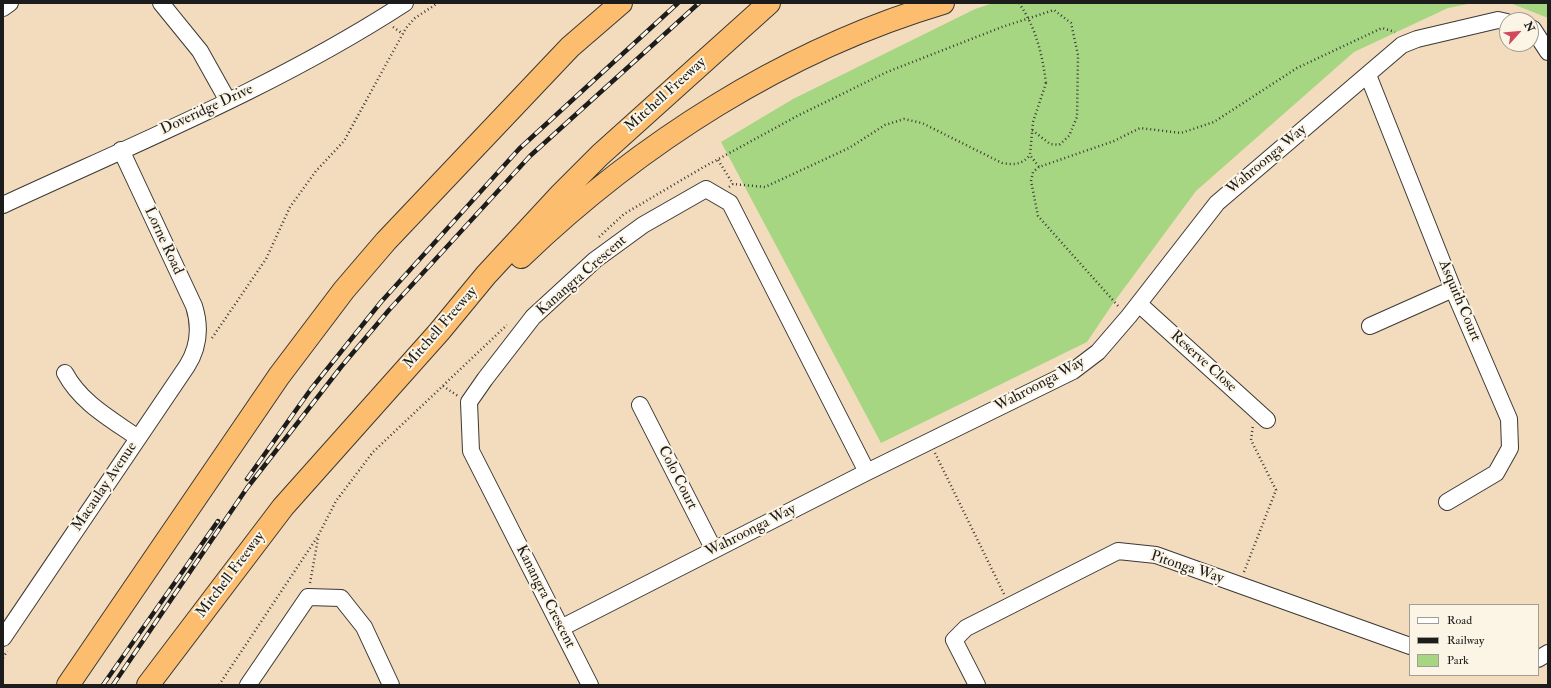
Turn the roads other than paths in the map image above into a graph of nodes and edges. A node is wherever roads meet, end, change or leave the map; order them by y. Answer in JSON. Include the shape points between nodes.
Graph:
{"nodes":[{"id":1,"x":10,"y":3,"type":"edge"},
{"id":2,"x":161,"y":3,"type":"edge"},
{"id":3,"x":621,"y":3,"type":"edge"},
{"id":4,"x":769,"y":3,"type":"edge"},
{"id":5,"x":943,"y":3,"type":"edge"},
{"id":6,"x":397,"y":5,"type":"edge"},
{"id":7,"x":3,"y":8,"type":"edge"},
{"id":8,"x":1499,"y":20,"type":"edge"},
{"id":9,"x":1539,"y":39,"type":"edge"},
{"id":10,"x":1548,"y":52,"type":"edge"},
{"id":11,"x":1368,"y":75,"type":"junction"},
{"id":12,"x":228,"y":101,"type":"junction"},
{"id":13,"x":121,"y":150,"type":"junction"},
{"id":14,"x":3,"y":206,"type":"edge"},
{"id":15,"x":1453,"y":289,"type":"junction"},
{"id":16,"x":1139,"y":304,"type":"junction"},
{"id":17,"x":1370,"y":326,"type":"dead end"},
{"id":18,"x":439,"y":332,"type":"junction"},
{"id":19,"x":204,"y":337,"type":"joint"},
{"id":20,"x":65,"y":373,"type":"dead end"},
{"id":21,"x":640,"y":405,"type":"dead end"},
{"id":22,"x":1267,"y":420,"type":"dead end"},
{"id":23,"x":138,"y":438,"type":"junction"},
{"id":24,"x":867,"y":472,"type":"junction"},
{"id":25,"x":1447,"y":502,"type":"dead end"},
{"id":26,"x":714,"y":550,"type":"junction"},
{"id":27,"x":8,"y":617,"type":"edge"},
{"id":28,"x":561,"y":628,"type":"junction"},
{"id":29,"x":7,"y":642,"type":"edge"},
{"id":30,"x":1409,"y":646,"type":"edge"},
{"id":31,"x":1548,"y":653,"type":"edge"},
{"id":32,"x":1539,"y":658,"type":"edge"},
{"id":33,"x":68,"y":685,"type":"edge"},
{"id":34,"x":148,"y":685,"type":"edge"},
{"id":35,"x":248,"y":685,"type":"edge"},
{"id":36,"x":391,"y":685,"type":"edge"},
{"id":37,"x":590,"y":685,"type":"edge"},
{"id":38,"x":977,"y":685,"type":"edge"}],
"edges":[{"from":1,"to":7,"type":"street"},
{"from":2,"to":12,"type":"street","via":[[200,50]]},
{"from":3,"to":33,"type":"highway","via":[[565,53],[386,241],[344,290],[279,376]]},
{"from":4,"to":18,"type":"highway","name":"Mitchell Freeway","via":[[600,155],[486,276]]},
{"from":5,"to":18,"type":"highway","via":[[816,52],[772,73],[705,112],[622,170],[554,226],[479,298]]},
{"from":6,"to":12,"type":"street","name":"Doveridge Drive","via":[[309,61]]},
{"from":8,"to":11,"type":"street","name":"Wahroonga Way","via":[[1417,39],[1402,45]]},
{"from":9,"to":10,"type":"street"},
{"from":11,"to":15,"type":"street","name":"Asquith Court"},
{"from":11,"to":16,"type":"street","name":"Wahroonga Way","via":[[1216,203]]},
{"from":12,"to":13,"type":"street","name":"Doveridge Drive"},
{"from":13,"to":14,"type":"street","name":"Doveridge Drive"},
{"from":13,"to":19,"type":"street","name":"Lorne Road","via":[[194,306]]},
{"from":15,"to":17,"type":"street"},
{"from":15,"to":25,"type":"street","name":"Asquith Court","via":[[1509,419],[1510,448],[1496,473]]},
{"from":16,"to":22,"type":"street","name":"Reserve Close"},
{"from":16,"to":24,"type":"street","name":"Wahroonga Way","via":[[1098,352],[1073,371]]},
{"from":18,"to":34,"type":"highway","name":"Mitchell Freeway","via":[[282,507]]},
{"from":19,"to":23,"type":"street","name":"Macaulay Avenue"},
{"from":20,"to":23,"type":"street","via":[[70,384],[88,403]]},
{"from":21,"to":26,"type":"street","name":"Colo Court"},
{"from":23,"to":27,"type":"street","name":"Macaulay Avenue"},
{"from":24,"to":26,"type":"street","name":"Wahroonga Way"},
{"from":24,"to":28,"type":"street","name":"Kanangra Crescent","via":[[730,203],[706,189],[643,225],[595,260],[533,317],[484,378],[469,402],[470,451]]},
{"from":26,"to":28,"type":"street","name":"Wahroonga Way"},
{"from":27,"to":29,"type":"street","name":"Macaulay Avenue"},
{"from":28,"to":37,"type":"street","name":"Kanangra Crescent"},
{"from":30,"to":38,"type":"street","name":"Pitonga Way","via":[[1156,555],[1118,551],[966,628],[954,640]]},
{"from":31,"to":32,"type":"street"},
{"from":35,"to":36,"type":"street","via":[[308,596],[341,598],[364,627]]}]}
